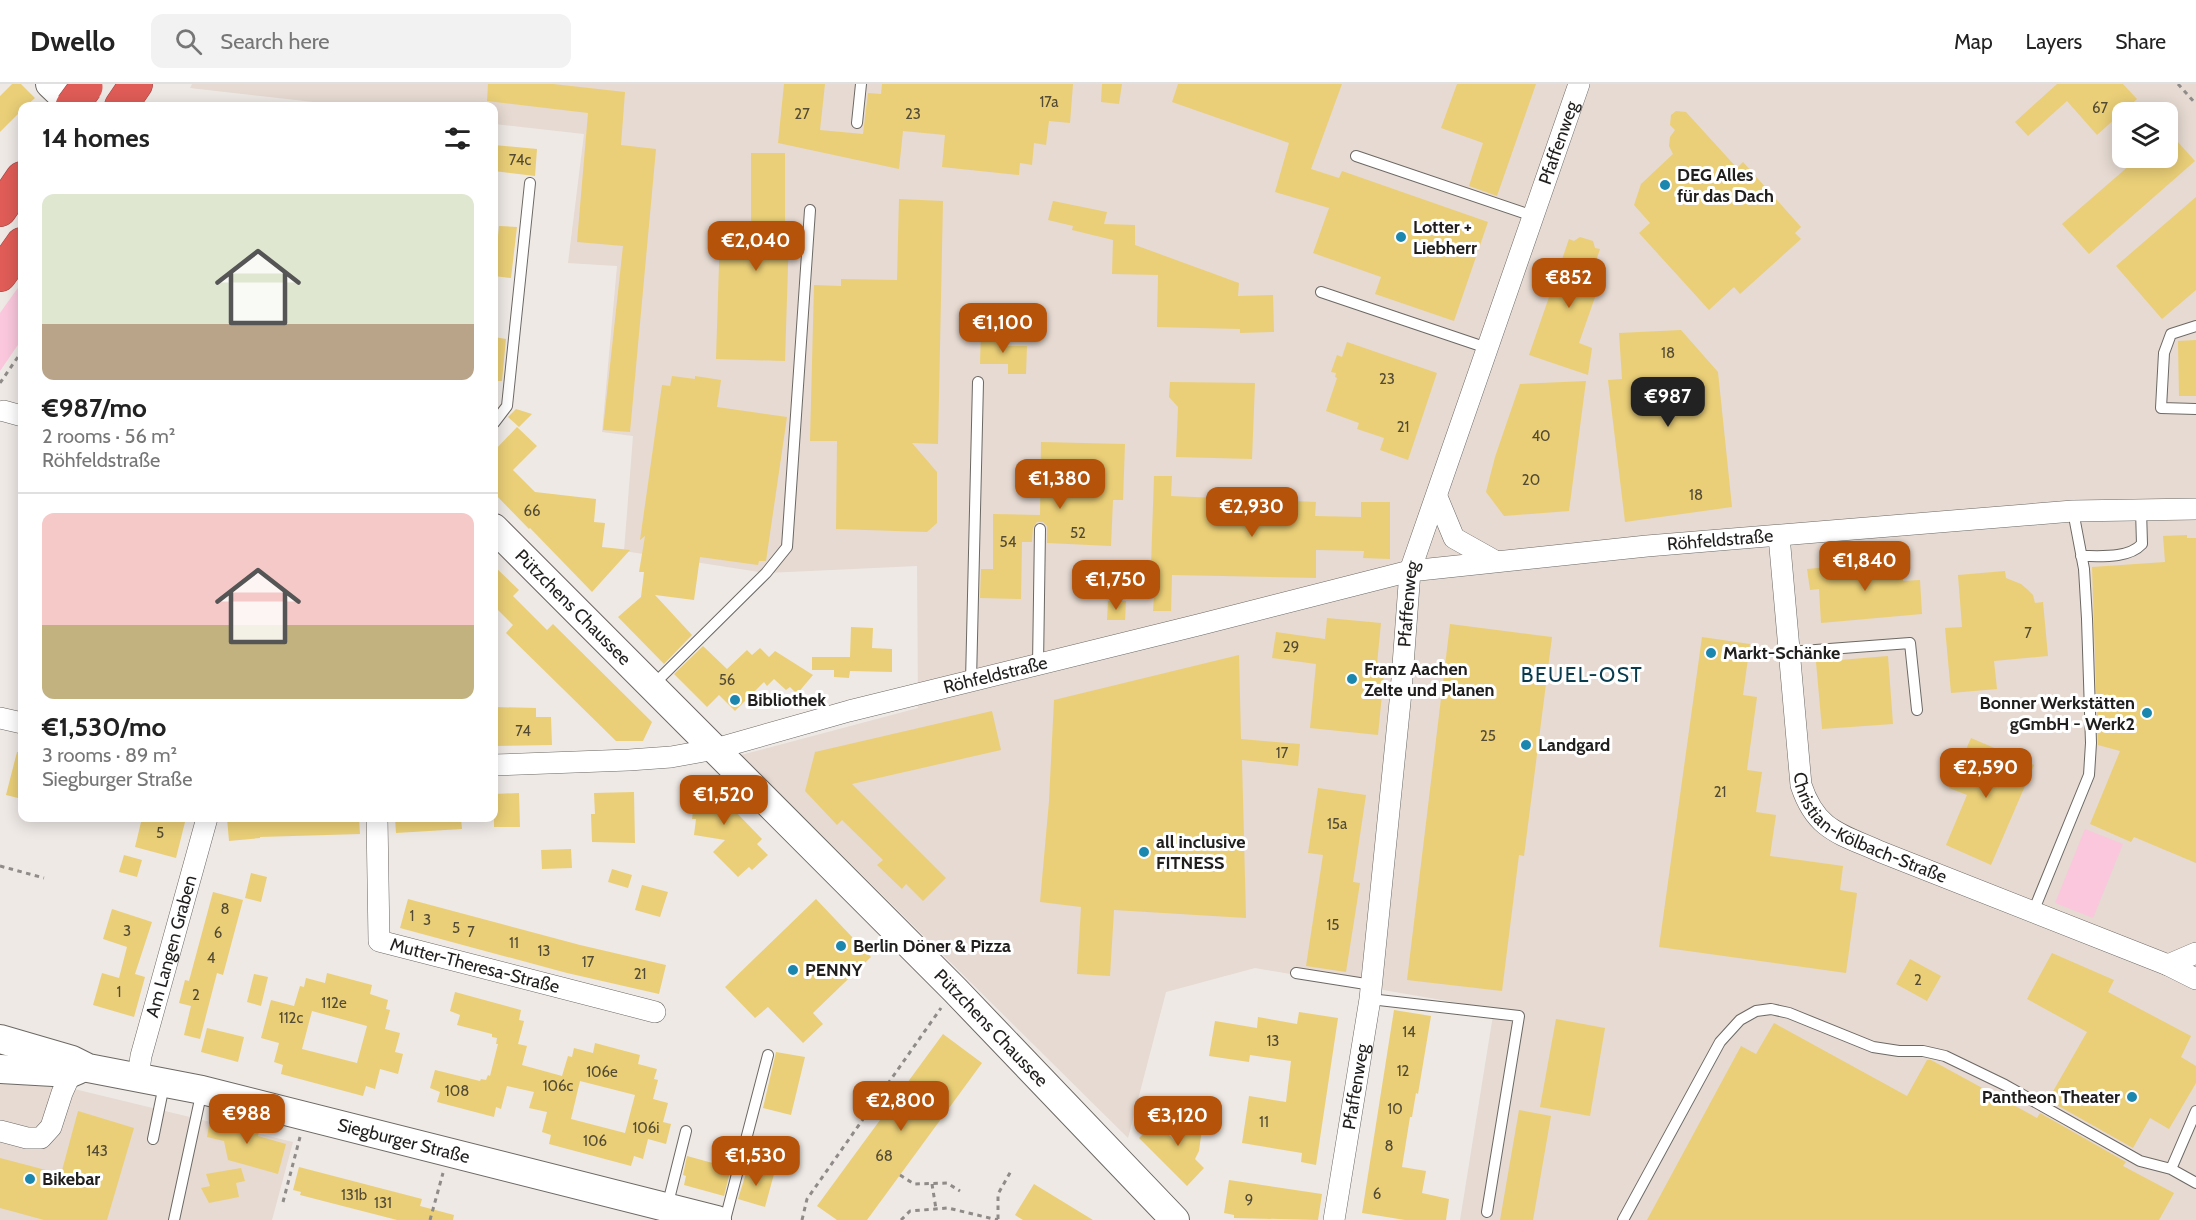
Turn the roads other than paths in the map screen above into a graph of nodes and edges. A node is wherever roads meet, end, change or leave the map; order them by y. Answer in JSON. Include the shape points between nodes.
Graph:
{"nodes":[{"id":1,"x":50,"y":84,"type":"edge"},
{"id":2,"x":136,"y":84,"type":"edge"},
{"id":3,"x":861,"y":84,"type":"edge"},
{"id":4,"x":1579,"y":84,"type":"edge"},
{"id":5,"x":80,"y":96,"type":"edge"},
{"id":6,"x":124,"y":102,"type":"edge"},
{"id":7,"x":857,"y":123,"type":"dead end"},
{"id":8,"x":1356,"y":156,"type":"dead end"},
{"id":9,"x":530,"y":183,"type":"dead end"},
{"id":10,"x":18,"y":184,"type":"edge"},
{"id":11,"x":0,"y":210,"type":"edge"},
{"id":12,"x":810,"y":210,"type":"dead end"},
{"id":13,"x":1533,"y":216,"type":"junction"},
{"id":14,"x":18,"y":250,"type":"edge"},
{"id":15,"x":0,"y":276,"type":"edge"},
{"id":16,"x":1321,"y":292,"type":"dead end"},
{"id":17,"x":2196,"y":326,"type":"edge"},
{"id":18,"x":1487,"y":348,"type":"junction"},
{"id":19,"x":978,"y":382,"type":"dead end"},
{"id":20,"x":2196,"y":409,"type":"edge"},
{"id":21,"x":498,"y":418,"type":"edge"},
{"id":22,"x":1437,"y":497,"type":"junction"},
{"id":23,"x":2196,"y":509,"type":"edge"},
{"id":24,"x":2141,"y":510,"type":"junction"},
{"id":25,"x":2073,"y":512,"type":"junction"},
{"id":26,"x":1040,"y":530,"type":"dead end"},
{"id":27,"x":498,"y":532,"type":"edge"},
{"id":28,"x":1779,"y":536,"type":"junction"},
{"id":29,"x":2081,"y":556,"type":"junction"},
{"id":30,"x":1495,"y":561,"type":"junction"},
{"id":31,"x":1410,"y":571,"type":"junction"},
{"id":32,"x":1789,"y":652,"type":"junction"},
{"id":33,"x":1038,"y":665,"type":"junction"},
{"id":34,"x":970,"y":681,"type":"junction"},
{"id":35,"x":652,"y":687,"type":"junction"},
{"id":36,"x":1917,"y":710,"type":"dead end"},
{"id":37,"x":0,"y":718,"type":"edge"},
{"id":38,"x":18,"y":722,"type":"edge"},
{"id":39,"x":715,"y":749,"type":"junction"},
{"id":40,"x":498,"y":765,"type":"edge"},
{"id":41,"x":206,"y":822,"type":"edge"},
{"id":42,"x":377,"y":822,"type":"edge"},
{"id":43,"x":2032,"y":912,"type":"junction"},
{"id":44,"x":2196,"y":954,"type":"edge"},
{"id":45,"x":2168,"y":965,"type":"junction"},
{"id":46,"x":1296,"y":973,"type":"dead end"},
{"id":47,"x":2196,"y":979,"type":"edge"},
{"id":48,"x":1371,"y":992,"type":"junction"},
{"id":49,"x":655,"y":1012,"type":"dead end"},
{"id":50,"x":0,"y":1039,"type":"edge"},
{"id":51,"x":768,"y":1054,"type":"dead end"},
{"id":52,"x":77,"y":1067,"type":"junction"},
{"id":53,"x":0,"y":1069,"type":"edge"},
{"id":54,"x":152,"y":1079,"type":"junction"},
{"id":55,"x":202,"y":1090,"type":"junction"},
{"id":56,"x":2196,"y":1111,"type":"edge"},
{"id":57,"x":0,"y":1131,"type":"edge"},
{"id":58,"x":686,"y":1131,"type":"dead end"},
{"id":59,"x":153,"y":1139,"type":"dead end"},
{"id":60,"x":2171,"y":1169,"type":"junction"},
{"id":61,"x":2196,"y":1182,"type":"edge"},
{"id":62,"x":659,"y":1211,"type":"edge"},
{"id":63,"x":1487,"y":1212,"type":"dead end"},
{"id":64,"x":174,"y":1220,"type":"edge"},
{"id":65,"x":717,"y":1220,"type":"edge"},
{"id":66,"x":725,"y":1220,"type":"edge"},
{"id":67,"x":1175,"y":1220,"type":"edge"},
{"id":68,"x":1334,"y":1220,"type":"edge"},
{"id":69,"x":1623,"y":1220,"type":"edge"}],
"edges":[{"from":1,"to":5,"type":"street"},
{"from":2,"to":6,"type":"highway"},
{"from":3,"to":7,"type":"lane"},
{"from":4,"to":13,"type":"street","name":"Pfaffenweg"},
{"from":8,"to":13,"type":"lane"},
{"from":9,"to":21,"type":"lane","via":[[507,406]]},
{"from":10,"to":11,"type":"highway"},
{"from":12,"to":35,"type":"lane","via":[[787,547]]},
{"from":13,"to":18,"type":"street","name":"Pfaffenweg"},
{"from":14,"to":15,"type":"highway"},
{"from":16,"to":18,"type":"lane"},
{"from":17,"to":20,"type":"lane","via":[[2171,334],[2164,353],[2161,408]]},
{"from":18,"to":22,"type":"street","name":"Pfaffenweg"},
{"from":19,"to":34,"type":"lane"},
{"from":22,"to":30,"type":"street","via":[[1454,538]]},
{"from":22,"to":31,"type":"street","name":"Pfaffenweg"},
{"from":23,"to":24,"type":"street","name":"Röhfeldstraße"},
{"from":24,"to":25,"type":"street","name":"Röhfeldstraße"},
{"from":24,"to":29,"type":"lane","via":[[2142,544],[2136,549]]},
{"from":25,"to":28,"type":"street","name":"Röhfeldstraße"},
{"from":25,"to":29,"type":"lane"},
{"from":26,"to":33,"type":"lane"},
{"from":27,"to":35,"type":"street","name":"Pützchens Chaussee"},
{"from":28,"to":30,"type":"street","name":"Röhfeldstraße"},
{"from":28,"to":32,"type":"street","name":"Christian-Kölbach-Straße"},
{"from":29,"to":43,"type":"lane","via":[[2087,619],[2089,775]]},
{"from":30,"to":31,"type":"street","name":"Röhfeldstraße"},
{"from":31,"to":33,"type":"street","name":"Röhfeldstraße"},
{"from":31,"to":48,"type":"street","name":"Pfaffenweg"},
{"from":32,"to":36,"type":"lane","via":[[1910,643]]},
{"from":32,"to":43,"type":"street","name":"Christian-Kölbach-Straße","via":[[1801,785],[1813,814],[1837,832],[1881,852]]},
{"from":33,"to":34,"type":"street","name":"Röhfeldstraße"},
{"from":34,"to":39,"type":"street","name":"Röhfeldstraße"},
{"from":35,"to":39,"type":"street","name":"Pützchens Chaussee"},
{"from":37,"to":38,"type":"street"},
{"from":39,"to":40,"type":"street","name":"Röhfeldstraße","via":[[651,759]]},
{"from":39,"to":67,"type":"street","name":"Pützchens Chaussee","via":[[955,990]]},
{"from":41,"to":54,"type":"street","name":"Am Langen Graben","via":[[141,1056]]},
{"from":42,"to":49,"type":"street","name":"Mutter-Theresa-Straße","via":[[379,941]]},
{"from":43,"to":45,"type":"street","name":"Christian-Kölbach-Straße"},
{"from":44,"to":45,"type":"street"},
{"from":45,"to":47,"type":"street","name":"Christian-Kölbach-Straße"},
{"from":46,"to":48,"type":"lane"},
{"from":48,"to":63,"type":"lane","via":[[1519,1016]]},
{"from":48,"to":68,"type":"street","name":"Pfaffenweg"},
{"from":50,"to":52,"type":"street","name":"Siegburger Straße"},
{"from":51,"to":66,"type":"lane"},
{"from":52,"to":53,"type":"street","name":"Siegburger Straße"},
{"from":52,"to":54,"type":"street","name":"Siegburger Straße"},
{"from":52,"to":57,"type":"street","via":[[62,1093],[51,1128],[41,1138]]},
{"from":54,"to":55,"type":"street","name":"Siegburger Straße"},
{"from":54,"to":59,"type":"lane"},
{"from":55,"to":62,"type":"street","name":"Siegburger Straße","via":[[448,1151]]},
{"from":55,"to":64,"type":"lane"},
{"from":56,"to":60,"type":"lane"},
{"from":58,"to":62,"type":"lane"},
{"from":60,"to":61,"type":"lane"},
{"from":60,"to":69,"type":"lane","via":[[2140,1161],[1945,1056],[1873,1047],[1789,1012],[1771,1009],[1756,1011],[1740,1020],[1720,1042]]},
{"from":62,"to":65,"type":"street","name":"Siegburger Straße"}]}
